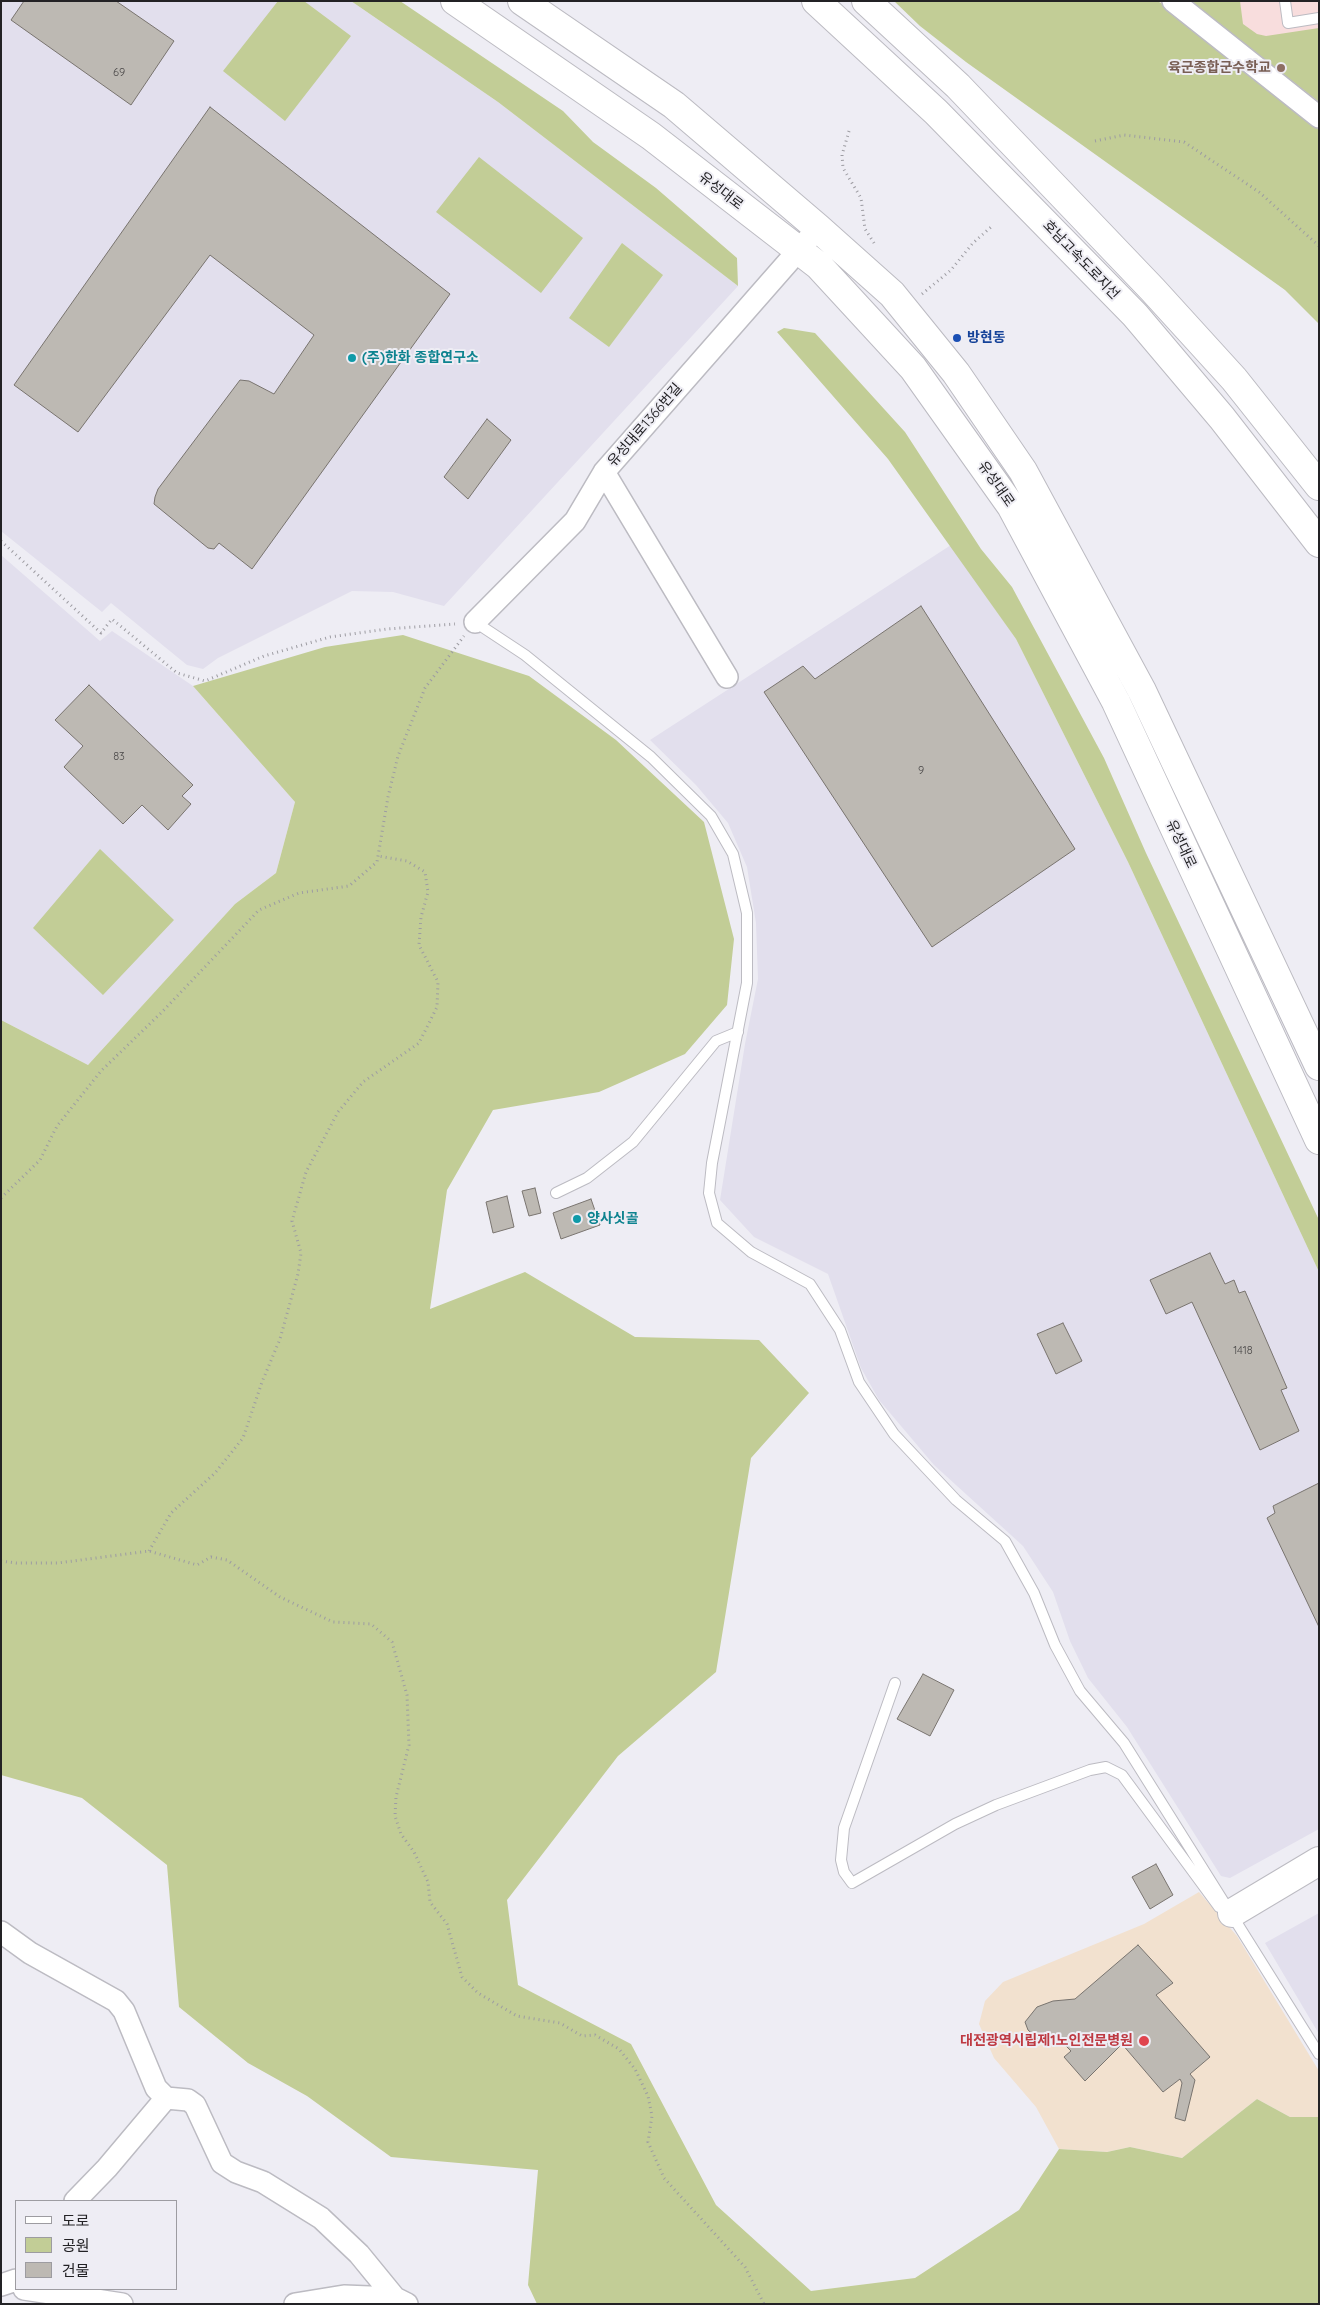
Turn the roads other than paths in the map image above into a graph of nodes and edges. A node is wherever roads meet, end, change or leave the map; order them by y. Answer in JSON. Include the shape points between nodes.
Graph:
{"nodes":[{"id":1,"x":455,"y":1,"type":"edge"},
{"id":2,"x":522,"y":1,"type":"edge"},
{"id":3,"x":816,"y":1,"type":"edge"},
{"id":4,"x":866,"y":1,"type":"edge"},
{"id":5,"x":1173,"y":1,"type":"edge"},
{"id":6,"x":1285,"y":1,"type":"edge"},
{"id":7,"x":1319,"y":18,"type":"edge"},
{"id":8,"x":1319,"y":117,"type":"edge"},
{"id":9,"x":818,"y":228,"type":"junction"},
{"id":10,"x":798,"y":250,"type":"junction"},
{"id":11,"x":604,"y":472,"type":"junction"},
{"id":12,"x":1319,"y":486,"type":"edge"},
{"id":13,"x":1319,"y":543,"type":"edge"},
{"id":14,"x":475,"y":622,"type":"joint"},
{"id":15,"x":727,"y":677,"type":"dead end"},
{"id":16,"x":738,"y":1032,"type":"junction"},
{"id":17,"x":1319,"y":1066,"type":"edge"},
{"id":18,"x":1319,"y":1140,"type":"edge"},
{"id":19,"x":556,"y":1193,"type":"dead end"},
{"id":20,"x":895,"y":1683,"type":"dead end"},
{"id":21,"x":1319,"y":1861,"type":"edge"},
{"id":22,"x":1232,"y":1913,"type":"junction"},
{"id":23,"x":1,"y":1932,"type":"edge"},
{"id":24,"x":1319,"y":2054,"type":"edge"},
{"id":25,"x":166,"y":2098,"type":"junction"},
{"id":26,"x":75,"y":2200,"type":"edge"},
{"id":27,"x":41,"y":2290,"type":"edge"},
{"id":28,"x":401,"y":2301,"type":"edge"},
{"id":29,"x":122,"y":2304,"type":"edge"},
{"id":30,"x":295,"y":2304,"type":"edge"}],
"edges":[{"from":1,"to":10,"type":"main road","name":"유성대로","via":[[651,136]]},
{"from":2,"to":9,"type":"main road","name":"유성대로","via":[[674,105]]},
{"from":3,"to":13,"type":"main road","name":"호남고속도로지선","via":[[936,112],[1135,316],[1222,418]]},
{"from":4,"to":12,"type":"main road","via":[[958,86],[1153,290],[1234,379]]},
{"from":5,"to":8,"type":"street"},
{"from":6,"to":7,"type":"lane","via":[[1288,23]]},
{"from":9,"to":10,"type":"street","name":"유성대로1366번길"},
{"from":9,"to":17,"type":"main road","name":"유성대로","via":[[892,294],[956,373],[1024,471],[1142,691]]},
{"from":10,"to":11,"type":"street","name":"유성대로1366번길"},
{"from":10,"to":18,"type":"main road","name":"유성대로","via":[[820,266],[913,368],[1011,506],[1116,702]]},
{"from":11,"to":14,"type":"street","name":"유성대로1366번길","via":[[575,521]]},
{"from":11,"to":15,"type":"street"},
{"from":14,"to":16,"type":"lane","via":[[525,654],[651,757],[711,816],[733,854],[747,913],[747,983]]},
{"from":16,"to":19,"type":"lane","via":[[716,1041],[632,1142],[587,1178]]},
{"from":16,"to":22,"type":"lane","via":[[712,1163],[709,1193],[717,1223],[750,1252],[810,1284],[840,1330],[859,1382],[894,1434],[956,1500],[1005,1541],[1080,1691],[1124,1743]]},
{"from":20,"to":22,"type":"lane","via":[[844,1828],[841,1860],[852,1883],[955,1824],[996,1805],[1106,1767],[1122,1775],[1219,1907]]},
{"from":21,"to":22,"type":"main road"},
{"from":22,"to":24,"type":"lane"},
{"from":23,"to":25,"type":"street","via":[[30,1953],[116,2001],[124,2011],[156,2088]]},
{"from":25,"to":26,"type":"street","via":[[107,2168]]},
{"from":25,"to":28,"type":"street","via":[[182,2099],[195,2105],[222,2163],[263,2182],[321,2218]]},
{"from":27,"to":29,"type":"street"},
{"from":28,"to":30,"type":"street","via":[[344,2296]]}]}
